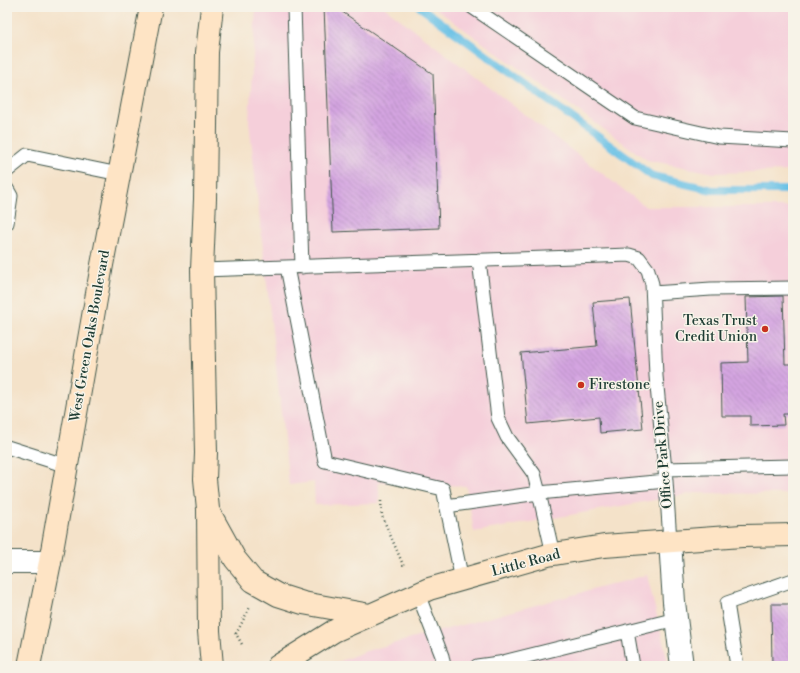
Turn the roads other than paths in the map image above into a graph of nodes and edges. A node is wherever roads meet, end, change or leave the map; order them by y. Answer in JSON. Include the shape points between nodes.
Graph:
{"nodes":[{"id":1,"x":151,"y":7,"type":"edge"},
{"id":2,"x":212,"y":7,"type":"edge"},
{"id":3,"x":294,"y":7,"type":"edge"},
{"id":4,"x":472,"y":7,"type":"edge"},
{"id":5,"x":793,"y":142,"type":"edge"},
{"id":6,"x":7,"y":171,"type":"edge"},
{"id":7,"x":119,"y":174,"type":"junction"},
{"id":8,"x":7,"y":189,"type":"edge"},
{"id":9,"x":7,"y":223,"type":"edge"},
{"id":10,"x":479,"y":260,"type":"junction"},
{"id":11,"x":286,"y":267,"type":"junction"},
{"id":12,"x":302,"y":267,"type":"junction"},
{"id":13,"x":202,"y":270,"type":"junction"},
{"id":14,"x":793,"y":288,"type":"edge"},
{"id":15,"x":653,"y":293,"type":"junction"},
{"id":16,"x":7,"y":447,"type":"edge"},
{"id":17,"x":66,"y":466,"type":"junction"},
{"id":18,"x":793,"y":466,"type":"edge"},
{"id":19,"x":666,"y":475,"type":"junction"},
{"id":20,"x":540,"y":493,"type":"junction"},
{"id":21,"x":446,"y":506,"type":"junction"},
{"id":22,"x":208,"y":509,"type":"junction"},
{"id":23,"x":793,"y":534,"type":"edge"},
{"id":24,"x":670,"y":541,"type":"junction"},
{"id":25,"x":552,"y":554,"type":"junction"},
{"id":26,"x":7,"y":562,"type":"edge"},
{"id":27,"x":50,"y":562,"type":"junction"},
{"id":28,"x":462,"y":580,"type":"junction"},
{"id":29,"x":793,"y":580,"type":"edge"},
{"id":30,"x":418,"y":594,"type":"junction"},
{"id":31,"x":370,"y":615,"type":"junction"},
{"id":32,"x":676,"y":619,"type":"junction"},
{"id":33,"x":627,"y":631,"type":"junction"},
{"id":34,"x":521,"y":662,"type":"edge"},
{"id":35,"x":500,"y":665,"type":"edge"},
{"id":36,"x":29,"y":666,"type":"edge"},
{"id":37,"x":212,"y":666,"type":"edge"},
{"id":38,"x":278,"y":666,"type":"edge"},
{"id":39,"x":444,"y":666,"type":"edge"},
{"id":40,"x":477,"y":666,"type":"edge"},
{"id":41,"x":633,"y":666,"type":"edge"},
{"id":42,"x":682,"y":666,"type":"edge"},
{"id":43,"x":737,"y":666,"type":"edge"}],
"edges":[{"from":1,"to":7,"type":"main road","name":"West Green Oaks Boulevard"},
{"from":2,"to":13,"type":"main road","via":[[207,52]]},
{"from":3,"to":12,"type":"lane"},
{"from":4,"to":5,"type":"lane","via":[[635,118],[719,137]]},
{"from":6,"to":7,"type":"lane","via":[[27,155]]},
{"from":7,"to":17,"type":"main road","name":"West Green Oaks Boulevard"},
{"from":8,"to":9,"type":"lane","via":[[11,196]]},
{"from":10,"to":12,"type":"lane"},
{"from":10,"to":15,"type":"lane","name":"Office Park Drive","via":[[629,255],[639,258],[648,270]]},
{"from":10,"to":20,"type":"lane","via":[[498,418],[507,437],[534,474]]},
{"from":11,"to":12,"type":"lane"},
{"from":11,"to":13,"type":"lane"},
{"from":11,"to":21,"type":"lane","via":[[325,461],[443,489]]},
{"from":13,"to":22,"type":"main road","via":[[205,479]]},
{"from":14,"to":15,"type":"lane"},
{"from":15,"to":19,"type":"lane","name":"Office Park Drive","via":[[656,376]]},
{"from":16,"to":17,"type":"lane"},
{"from":17,"to":27,"type":"main road","name":"West Green Oaks Boulevard"},
{"from":18,"to":19,"type":"lane"},
{"from":19,"to":20,"type":"lane"},
{"from":19,"to":24,"type":"lane","name":"Office Park Drive"},
{"from":20,"to":21,"type":"lane"},
{"from":20,"to":25,"type":"lane"},
{"from":21,"to":28,"type":"lane"},
{"from":22,"to":31,"type":"main road","via":[[235,559],[254,582],[278,595],[303,603]]},
{"from":22,"to":37,"type":"main road","via":[[209,631]]},
{"from":23,"to":24,"type":"main road","name":"Little Road"},
{"from":24,"to":25,"type":"main road","name":"Little Road","via":[[604,546]]},
{"from":24,"to":32,"type":"street","name":"Office Park Drive"},
{"from":25,"to":28,"type":"main road","name":"Little Road"},
{"from":26,"to":27,"type":"street"},
{"from":27,"to":36,"type":"main road","name":"West Green Oaks Boulevard"},
{"from":28,"to":30,"type":"main road","name":"Little Road"},
{"from":29,"to":43,"type":"lane","via":[[727,603]]},
{"from":30,"to":31,"type":"main road","name":"Little Road"},
{"from":30,"to":39,"type":"lane"},
{"from":31,"to":38,"type":"main road","name":"Little Road","via":[[334,631]]},
{"from":32,"to":33,"type":"lane"},
{"from":32,"to":42,"type":"street","name":"Office Park Drive"},
{"from":33,"to":34,"type":"lane"},
{"from":33,"to":41,"type":"lane"},
{"from":34,"to":35,"type":"lane"},
{"from":35,"to":40,"type":"lane"}]}
